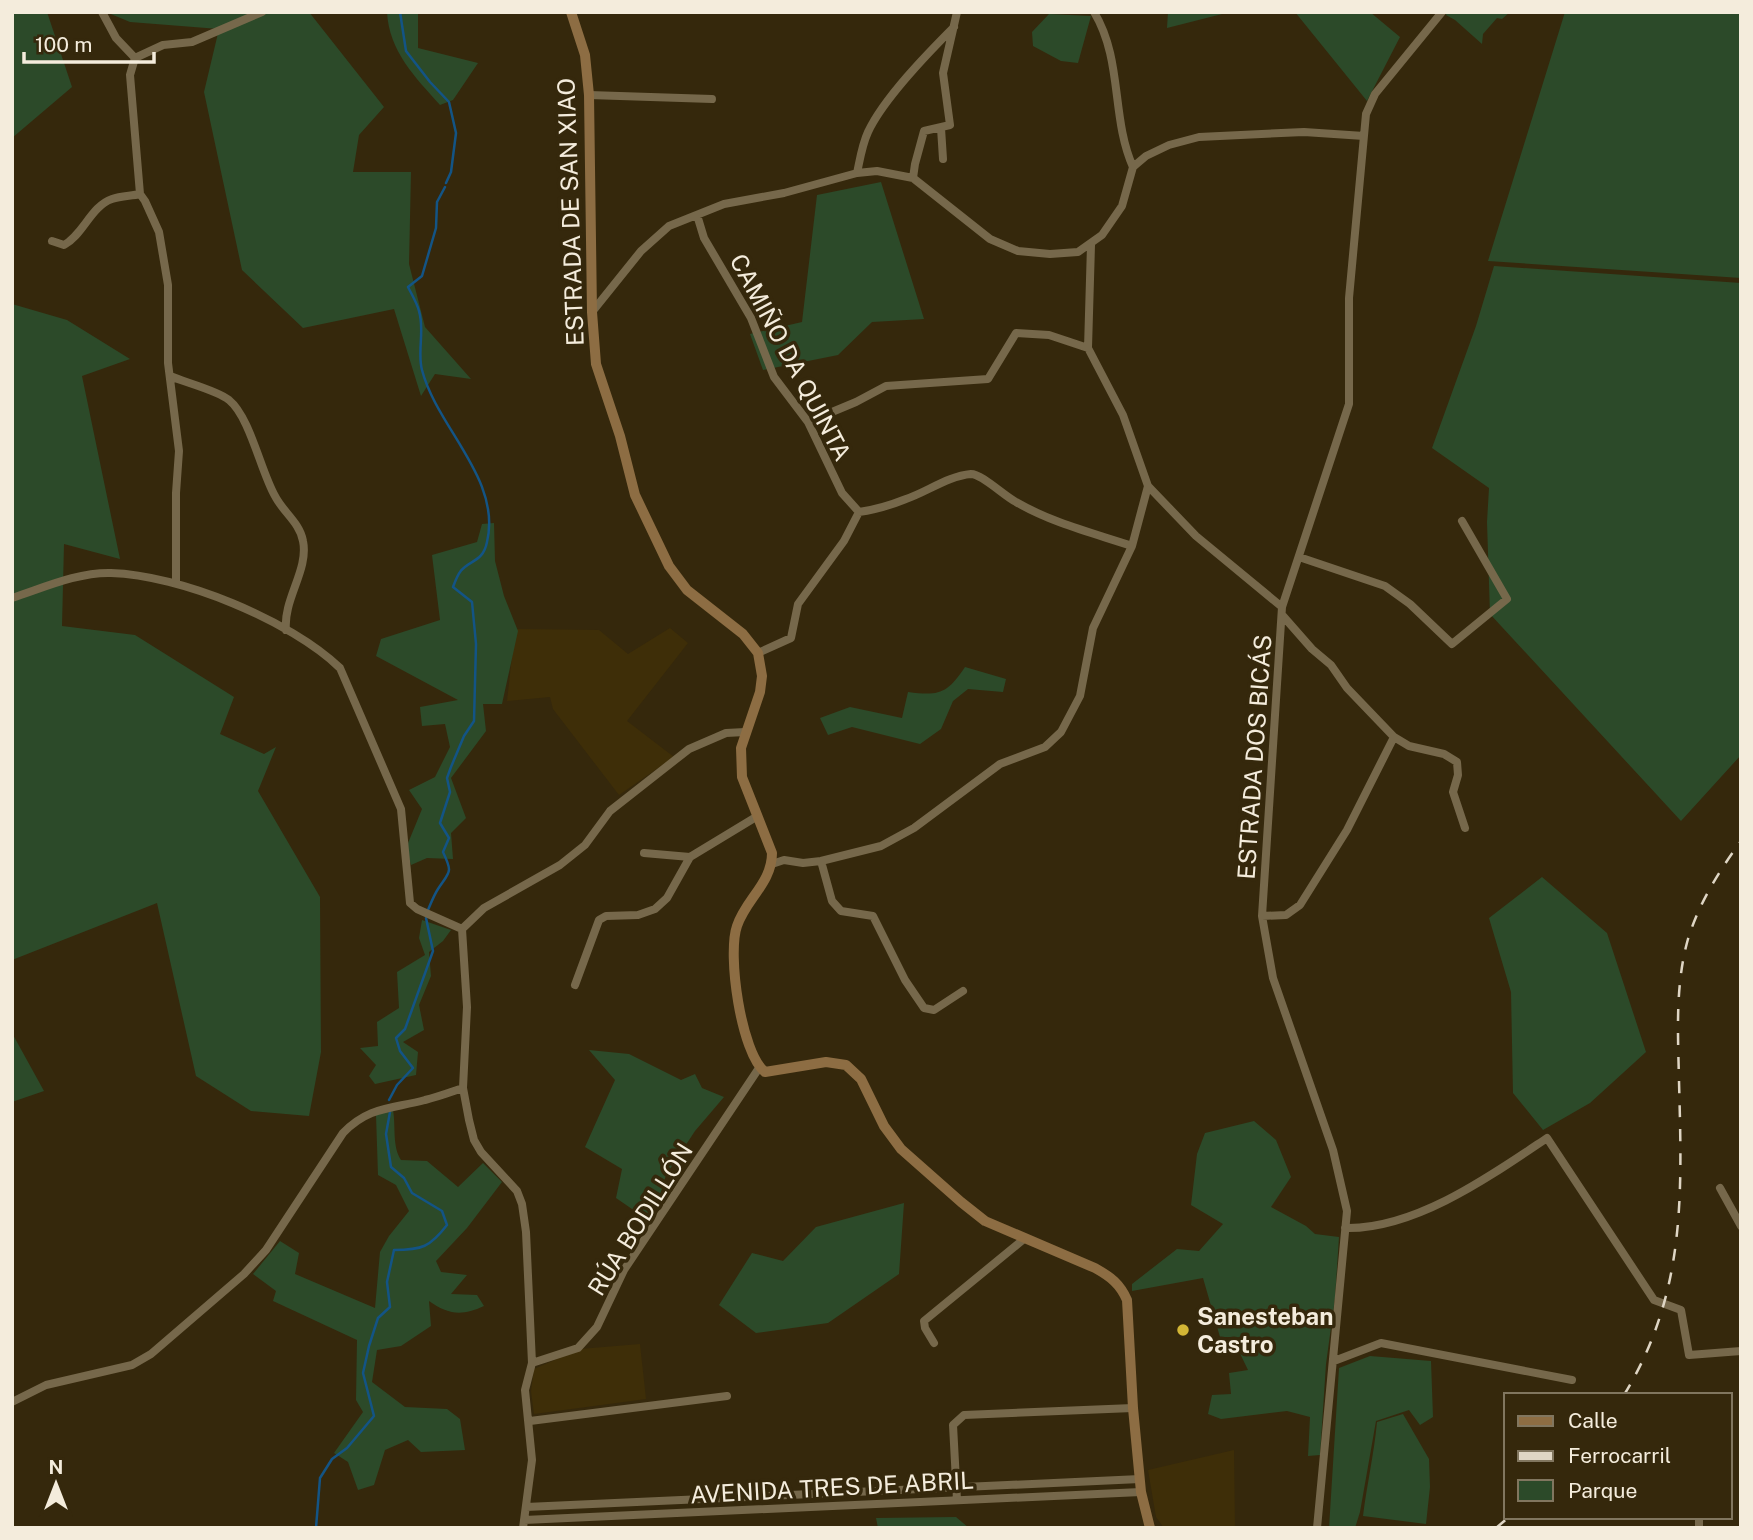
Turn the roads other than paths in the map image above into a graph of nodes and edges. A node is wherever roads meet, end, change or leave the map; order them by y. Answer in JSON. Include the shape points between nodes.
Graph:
{"nodes":[{"id":1,"x":102,"y":12,"type":"edge"},
{"id":2,"x":262,"y":12,"type":"edge"},
{"id":3,"x":571,"y":12,"type":"edge"},
{"id":4,"x":957,"y":12,"type":"edge"},
{"id":5,"x":1094,"y":12,"type":"edge"},
{"id":6,"x":1443,"y":12,"type":"edge"},
{"id":7,"x":954,"y":27,"type":"junction"},
{"id":8,"x":135,"y":58,"type":"junction"},
{"id":9,"x":589,"y":95,"type":"junction"},
{"id":10,"x":712,"y":99,"type":"dead end"},
{"id":11,"x":941,"y":128,"type":"junction"},
{"id":12,"x":1364,"y":136,"type":"junction"},
{"id":13,"x":943,"y":159,"type":"dead end"},
{"id":14,"x":1133,"y":167,"type":"junction"},
{"id":15,"x":857,"y":173,"type":"junction"},
{"id":16,"x":913,"y":178,"type":"junction"},
{"id":17,"x":140,"y":194,"type":"junction"},
{"id":18,"x":697,"y":215,"type":"junction"},
{"id":19,"x":52,"y":241,"type":"dead end"},
{"id":20,"x":1091,"y":245,"type":"junction"},
{"id":21,"x":592,"y":312,"type":"junction"},
{"id":22,"x":1088,"y":348,"type":"junction"},
{"id":23,"x":170,"y":376,"type":"junction"},
{"id":24,"x":808,"y":422,"type":"junction"},
{"id":25,"x":1148,"y":486,"type":"junction"},
{"id":26,"x":859,"y":512,"type":"junction"},
{"id":27,"x":1462,"y":521,"type":"dead end"},
{"id":28,"x":1132,"y":546,"type":"junction"},
{"id":29,"x":1300,"y":557,"type":"junction"},
{"id":30,"x":176,"y":583,"type":"junction"},
{"id":31,"x":12,"y":598,"type":"edge"},
{"id":32,"x":1283,"y":611,"type":"junction"},
{"id":33,"x":286,"y":629,"type":"junction"},
{"id":34,"x":758,"y":653,"type":"junction"},
{"id":35,"x":745,"y":732,"type":"junction"},
{"id":36,"x":1394,"y":737,"type":"junction"},
{"id":37,"x":756,"y":817,"type":"junction"},
{"id":38,"x":1465,"y":828,"type":"dead end"},
{"id":39,"x":644,"y":853,"type":"dead end"},
{"id":40,"x":690,"y":857,"type":"junction"},
{"id":41,"x":821,"y":861,"type":"junction"},
{"id":42,"x":772,"y":864,"type":"junction"},
{"id":43,"x":1262,"y":916,"type":"junction"},
{"id":44,"x":462,"y":929,"type":"junction"},
{"id":45,"x":575,"y":985,"type":"dead end"},
{"id":46,"x":963,"y":991,"type":"dead end"},
{"id":47,"x":759,"y":1068,"type":"junction"},
{"id":48,"x":463,"y":1088,"type":"junction"},
{"id":49,"x":1720,"y":1188,"type":"dead end"},
{"id":50,"x":1741,"y":1226,"type":"edge"},
{"id":51,"x":1345,"y":1228,"type":"junction"},
{"id":52,"x":1024,"y":1240,"type":"junction"},
{"id":53,"x":934,"y":1343,"type":"dead end"},
{"id":54,"x":1741,"y":1351,"type":"edge"},
{"id":55,"x":1334,"y":1361,"type":"junction"},
{"id":56,"x":531,"y":1363,"type":"junction"},
{"id":57,"x":1572,"y":1380,"type":"dead end"},
{"id":58,"x":726,"y":1396,"type":"dead end"},
{"id":59,"x":12,"y":1402,"type":"edge"},
{"id":60,"x":1133,"y":1408,"type":"junction"},
{"id":61,"x":530,"y":1421,"type":"junction"},
{"id":62,"x":1140,"y":1479,"type":"junction"},
{"id":63,"x":956,"y":1488,"type":"junction"},
{"id":64,"x":1141,"y":1492,"type":"junction"},
{"id":65,"x":957,"y":1500,"type":"junction"},
{"id":66,"x":526,"y":1507,"type":"junction"},
{"id":67,"x":523,"y":1524,"type":"edge"},
{"id":68,"x":1150,"y":1528,"type":"edge"},
{"id":69,"x":1317,"y":1528,"type":"edge"}],
"edges":[{"from":1,"to":8,"type":"street","via":[[116,38]]},
{"from":2,"to":8,"type":"street","via":[[192,42],[163,45]]},
{"from":3,"to":9,"type":"street","name":"ESTRADA DE SAN XIAO","via":[[585,55]]},
{"from":4,"to":7,"type":"street"},
{"from":5,"to":14,"type":"street","via":[[1115,69],[1124,147]]},
{"from":6,"to":12,"type":"street","name":"ESTRADA DOS BICÁS","via":[[1375,94],[1366,114]]},
{"from":7,"to":11,"type":"street","via":[[943,73],[950,125]]},
{"from":7,"to":15,"type":"street","via":[[869,129]]},
{"from":8,"to":17,"type":"street","via":[[130,75]]},
{"from":9,"to":10,"type":"street"},
{"from":9,"to":21,"type":"street","name":"ESTRADA DE SAN XIAO"},
{"from":11,"to":13,"type":"street"},
{"from":11,"to":16,"type":"street","via":[[924,131]]},
{"from":12,"to":14,"type":"street","via":[[1304,132],[1199,137],[1169,145]]},
{"from":12,"to":29,"type":"street","name":"ESTRADA DOS BICÁS","via":[[1349,298],[1349,404]]},
{"from":14,"to":20,"type":"street","via":[[1122,206]]},
{"from":15,"to":16,"type":"street","via":[[877,171]]},
{"from":15,"to":18,"type":"street","via":[[724,204]]},
{"from":16,"to":20,"type":"street","via":[[990,239],[1018,251],[1078,252]]},
{"from":17,"to":19,"type":"street","via":[[109,200],[64,246]]},
{"from":17,"to":23,"type":"street","via":[[159,232],[168,285]]},
{"from":18,"to":21,"type":"street","via":[[669,226],[641,251]]},
{"from":18,"to":24,"type":"street","name":"CAMIÑO DA QUINTA","via":[[704,238],[751,318],[774,377]]},
{"from":20,"to":22,"type":"street"},
{"from":21,"to":34,"type":"street","name":"ESTRADA DE SAN XIAO","via":[[596,364],[635,495],[669,566],[687,590],[743,634]]},
{"from":22,"to":24,"type":"street","via":[[1049,335],[1016,333],[988,379],[886,386]]},
{"from":22,"to":25,"type":"street","via":[[1123,415]]},
{"from":23,"to":30,"type":"street","via":[[179,451]]},
{"from":23,"to":33,"type":"street","via":[[228,399],[240,412],[275,497],[297,526],[303,559],[285,617]]},
{"from":24,"to":26,"type":"street","name":"CAMIÑO DA QUINTA","via":[[842,493]]},
{"from":25,"to":28,"type":"street"},
{"from":25,"to":32,"type":"street","via":[[1196,536]]},
{"from":26,"to":28,"type":"street","via":[[954,479],[980,475],[1020,505]]},
{"from":26,"to":34,"type":"street","via":[[844,541],[798,604],[791,638]]},
{"from":27,"to":29,"type":"street","via":[[1507,599],[1452,644],[1385,586]]},
{"from":28,"to":41,"type":"street","via":[[1093,628],[1080,696],[1061,732],[1045,747],[1000,765],[881,846]]},
{"from":29,"to":32,"type":"street","name":"ESTRADA DOS BICÁS"},
{"from":30,"to":31,"type":"street","via":[[109,573]]},
{"from":30,"to":33,"type":"street"},
{"from":32,"to":36,"type":"street"},
{"from":32,"to":43,"type":"street","name":"ESTRADA DOS BICÁS"},
{"from":33,"to":44,"type":"street","via":[[340,668],[354,698],[401,809],[410,903]]},
{"from":34,"to":35,"type":"street","via":[[760,692]]},
{"from":35,"to":37,"type":"street","via":[[742,777]]},
{"from":35,"to":44,"type":"street","via":[[726,733],[689,749],[610,811],[568,858],[484,908]]},
{"from":36,"to":38,"type":"street","via":[[1457,762],[1453,792]]},
{"from":36,"to":43,"type":"street","via":[[1347,831],[1300,905],[1286,915]]},
{"from":37,"to":40,"type":"street"},
{"from":37,"to":42,"type":"street","via":[[772,853]]},
{"from":39,"to":40,"type":"street"},
{"from":40,"to":45,"type":"street","via":[[667,898],[655,909],[599,920]]},
{"from":41,"to":42,"type":"street"},
{"from":41,"to":46,"type":"street","via":[[832,901],[841,911],[873,916],[905,981],[924,1008],[934,1010]]},
{"from":42,"to":47,"type":"street","via":[[738,923],[733,941],[745,1035]]},
{"from":43,"to":51,"type":"street","name":"ESTRADA DOS BICÁS","via":[[1273,978],[1333,1150],[1347,1211]]},
{"from":44,"to":48,"type":"street","via":[[467,1007]]},
{"from":47,"to":52,"type":"street","via":[[765,1072],[826,1062],[846,1065],[861,1079],[901,1149],[985,1221]]},
{"from":47,"to":56,"type":"street","name":"RÚA BODILLÓN","via":[[625,1270],[597,1327],[578,1348]]},
{"from":48,"to":56,"type":"street","via":[[474,1140],[522,1203]]},
{"from":48,"to":59,"type":"street","via":[[378,1109],[354,1121],[266,1250],[151,1354],[132,1365],[46,1385]]},
{"from":49,"to":50,"type":"street"},
{"from":51,"to":54,"type":"street","via":[[1364,1229],[1399,1220],[1477,1186],[1547,1138],[1654,1300],[1681,1310],[1689,1354]]},
{"from":51,"to":55,"type":"street","name":"ESTRADA DOS BICÁS"},
{"from":52,"to":53,"type":"street","via":[[924,1321]]},
{"from":52,"to":60,"type":"street","via":[[1095,1268],[1121,1288],[1127,1300]]},
{"from":55,"to":57,"type":"street","via":[[1381,1343]]},
{"from":55,"to":69,"type":"street","name":"ESTRADA DOS BICÁS"},
{"from":56,"to":61,"type":"street","via":[[525,1390]]},
{"from":58,"to":61,"type":"street"},
{"from":60,"to":62,"type":"street"},
{"from":60,"to":63,"type":"street","via":[[964,1415],[953,1424]]},
{"from":61,"to":66,"type":"street","via":[[532,1460]]},
{"from":62,"to":63,"type":"street","name":"AVENIDA TRES DE ABRIL"},
{"from":62,"to":64,"type":"street"},
{"from":63,"to":65,"type":"street"},
{"from":63,"to":66,"type":"street","name":"AVENIDA TRES DE ABRIL"},
{"from":64,"to":65,"type":"street","name":"AVENIDA TRES DE ABRIL"},
{"from":64,"to":68,"type":"street"},
{"from":65,"to":67,"type":"street","name":"AVENIDA TRES DE ABRIL"},
{"from":66,"to":67,"type":"street"}]}
